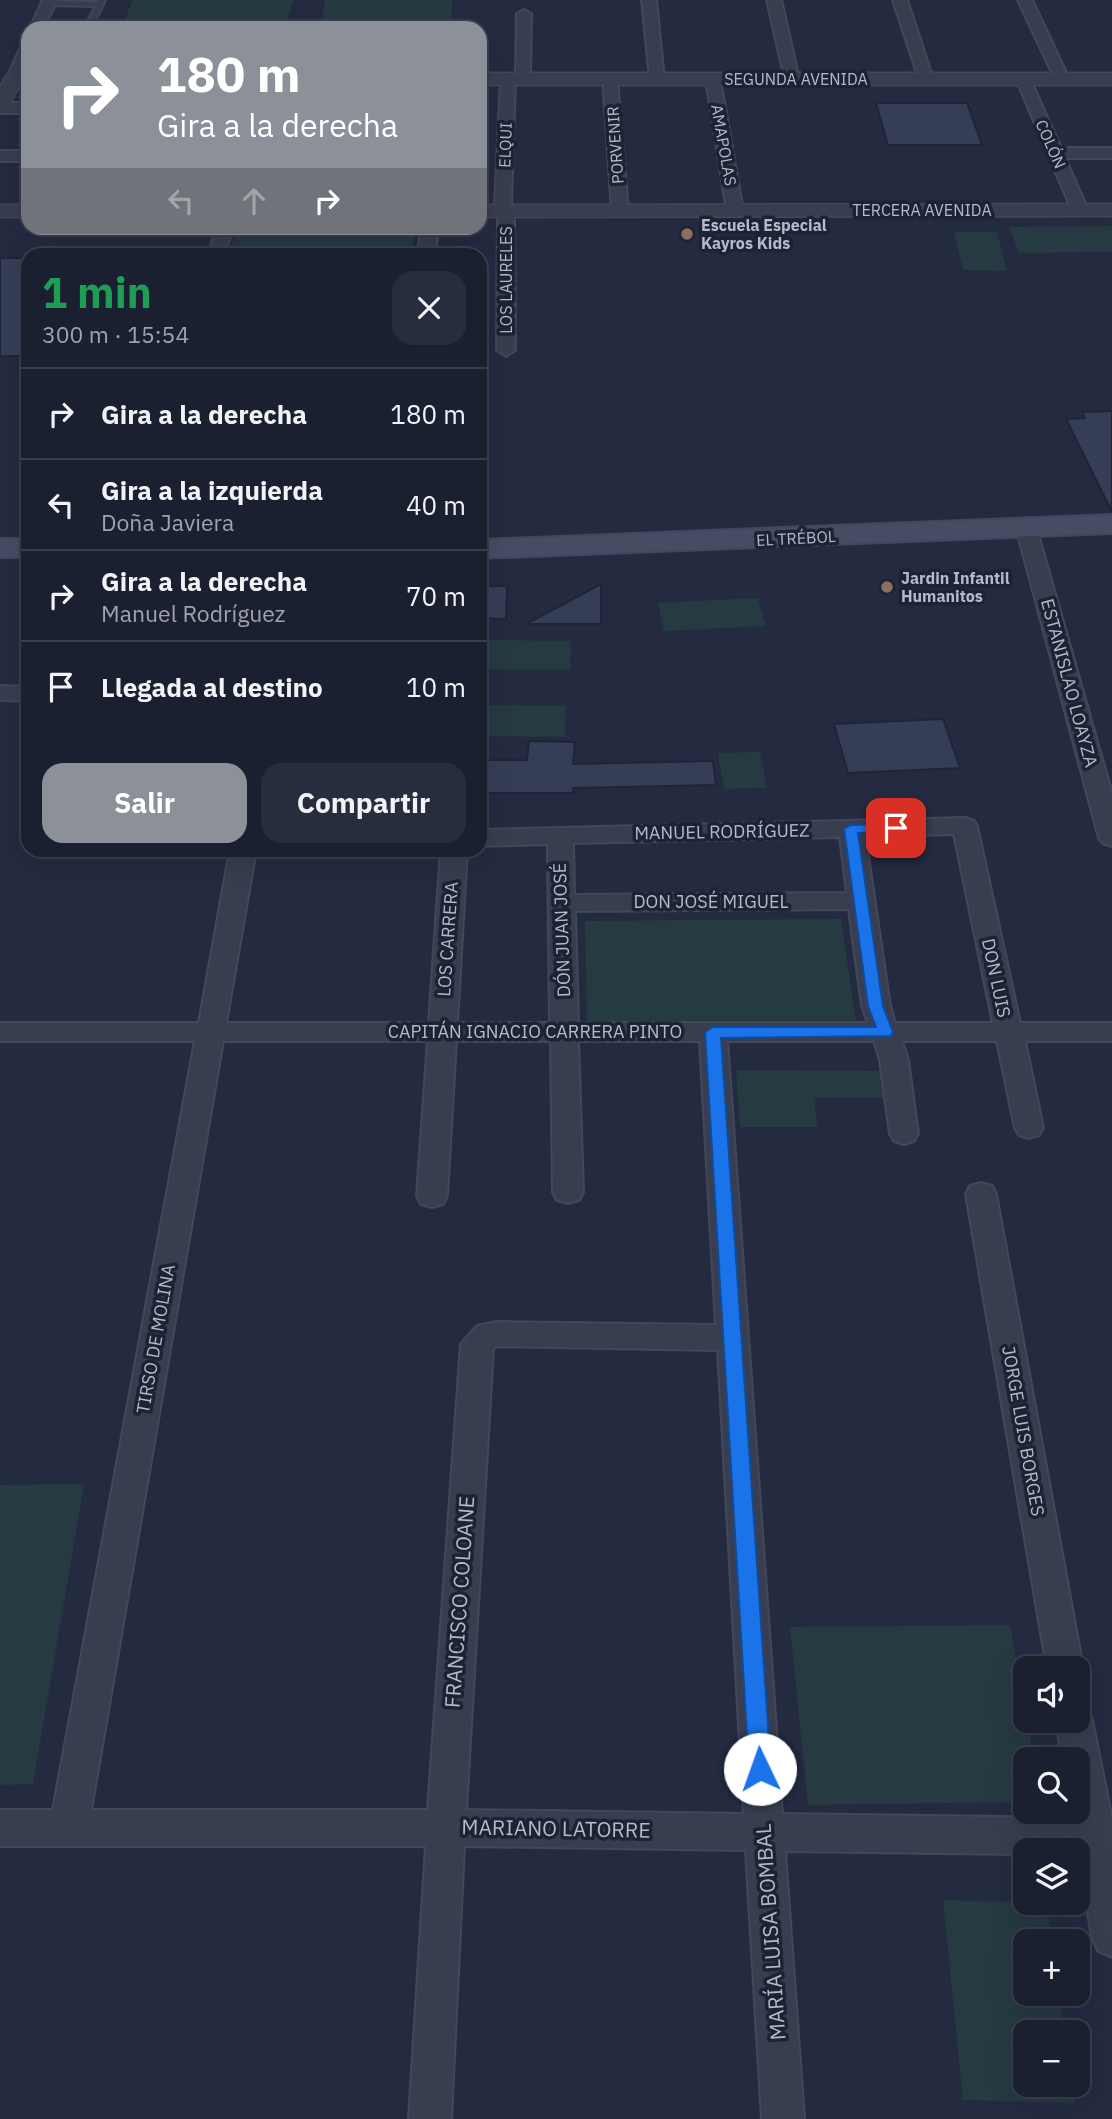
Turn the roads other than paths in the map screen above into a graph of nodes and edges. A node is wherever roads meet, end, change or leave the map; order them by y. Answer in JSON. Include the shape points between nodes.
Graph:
{"nodes":[{"id":1,"x":649,"y":0,"type":"edge"},
{"id":2,"x":774,"y":0,"type":"edge"},
{"id":3,"x":900,"y":0,"type":"edge"},
{"id":4,"x":1025,"y":0,"type":"edge"},
{"id":5,"x":50,"y":2,"type":"edge"},
{"id":6,"x":101,"y":2,"type":"edge"},
{"id":7,"x":524,"y":14,"type":"dead end"},
{"id":8,"x":40,"y":21,"type":"edge"},
{"id":9,"x":92,"y":21,"type":"edge"},
{"id":10,"x":14,"y":79,"type":"edge"},
{"id":11,"x":487,"y":79,"type":"edge"},
{"id":12,"x":515,"y":79,"type":"junction"},
{"id":13,"x":610,"y":79,"type":"junction"},
{"id":14,"x":657,"y":79,"type":"junction"},
{"id":15,"x":713,"y":79,"type":"junction"},
{"id":16,"x":792,"y":79,"type":"junction"},
{"id":17,"x":926,"y":79,"type":"junction"},
{"id":18,"x":1023,"y":79,"type":"junction"},
{"id":19,"x":1062,"y":79,"type":"junction"},
{"id":20,"x":1112,"y":79,"type":"edge"},
{"id":21,"x":0,"y":107,"type":"edge"},
{"id":22,"x":21,"y":108,"type":"edge"},
{"id":23,"x":1055,"y":153,"type":"junction"},
{"id":24,"x":1112,"y":153,"type":"edge"},
{"id":25,"x":0,"y":156,"type":"edge"},
{"id":26,"x":21,"y":156,"type":"edge"},
{"id":27,"x":1080,"y":210,"type":"junction"},
{"id":28,"x":1112,"y":210,"type":"edge"},
{"id":29,"x":0,"y":211,"type":"edge"},
{"id":30,"x":21,"y":211,"type":"edge"},
{"id":31,"x":487,"y":211,"type":"edge"},
{"id":32,"x":505,"y":211,"type":"junction"},
{"id":33,"x":620,"y":211,"type":"junction"},
{"id":34,"x":735,"y":211,"type":"junction"},
{"id":35,"x":506,"y":350,"type":"dead end"},
{"id":36,"x":1112,"y":524,"type":"edge"},
{"id":37,"x":1026,"y":527,"type":"junction"},
{"id":38,"x":0,"y":548,"type":"edge"},
{"id":39,"x":21,"y":548,"type":"edge"},
{"id":40,"x":487,"y":549,"type":"edge"},
{"id":41,"x":0,"y":693,"type":"edge"},
{"id":42,"x":21,"y":694,"type":"edge"},
{"id":43,"x":965,"y":826,"type":"joint"},
{"id":44,"x":851,"y":829,"type":"junction"},
{"id":45,"x":560,"y":836,"type":"junction"},
{"id":46,"x":487,"y":838,"type":"edge"},
{"id":47,"x":1112,"y":838,"type":"edge"},
{"id":48,"x":242,"y":857,"type":"edge"},
{"id":49,"x":454,"y":857,"type":"edge"},
{"id":50,"x":860,"y":901,"type":"junction"},
{"id":51,"x":561,"y":902,"type":"junction"},
{"id":52,"x":0,"y":1032,"type":"edge"},
{"id":53,"x":210,"y":1032,"type":"junction"},
{"id":54,"x":441,"y":1032,"type":"junction"},
{"id":55,"x":565,"y":1032,"type":"junction"},
{"id":56,"x":713,"y":1032,"type":"junction"},
{"id":57,"x":885,"y":1032,"type":"junction"},
{"id":58,"x":1007,"y":1032,"type":"junction"},
{"id":59,"x":1112,"y":1032,"type":"edge"},
{"id":60,"x":1029,"y":1128,"type":"dead end"},
{"id":61,"x":904,"y":1134,"type":"dead end"},
{"id":62,"x":568,"y":1192,"type":"dead end"},
{"id":63,"x":981,"y":1194,"type":"dead end"},
{"id":64,"x":432,"y":1196,"type":"dead end"},
{"id":65,"x":733,"y":1338,"type":"junction"},
{"id":66,"x":1063,"y":1656,"type":"edge"},
{"id":67,"x":1077,"y":1733,"type":"edge"},
{"id":68,"x":0,"y":1828,"type":"edge"},
{"id":69,"x":69,"y":1828,"type":"junction"},
{"id":70,"x":446,"y":1828,"type":"junction"},
{"id":71,"x":764,"y":1832,"type":"junction"},
{"id":72,"x":1103,"y":1837,"type":"edge"},
{"id":73,"x":1112,"y":1937,"type":"edge"},
{"id":74,"x":430,"y":2119,"type":"edge"},
{"id":75,"x":783,"y":2119,"type":"edge"}],
"edges":[{"from":1,"to":14,"type":"street"},
{"from":2,"to":16,"type":"street"},
{"from":3,"to":17,"type":"street"},
{"from":4,"to":19,"type":"street"},
{"from":5,"to":6,"type":"lane"},
{"from":5,"to":8,"type":"street"},
{"from":6,"to":9,"type":"lane"},
{"from":7,"to":12,"type":"street","name":"ELQUI"},
{"from":10,"to":21,"type":"street"},
{"from":11,"to":12,"type":"street","name":"SEGUNDA AVENIDA"},
{"from":12,"to":13,"type":"street","name":"SEGUNDA AVENIDA"},
{"from":12,"to":32,"type":"street","name":"ELQUI"},
{"from":13,"to":14,"type":"street","name":"SEGUNDA AVENIDA"},
{"from":13,"to":33,"type":"street","name":"PORVENIR"},
{"from":14,"to":15,"type":"street","name":"SEGUNDA AVENIDA"},
{"from":15,"to":16,"type":"street","name":"SEGUNDA AVENIDA"},
{"from":15,"to":34,"type":"street","name":"AMAPOLAS"},
{"from":16,"to":17,"type":"street","name":"SEGUNDA AVENIDA"},
{"from":17,"to":18,"type":"street","name":"SEGUNDA AVENIDA"},
{"from":18,"to":19,"type":"street","name":"SEGUNDA AVENIDA"},
{"from":18,"to":23,"type":"street","name":"COLÓN"},
{"from":19,"to":20,"type":"street","name":"SEGUNDA AVENIDA"},
{"from":21,"to":22,"type":"street"},
{"from":23,"to":24,"type":"street"},
{"from":23,"to":27,"type":"street","name":"COLÓN"},
{"from":25,"to":26,"type":"street"},
{"from":27,"to":28,"type":"street","name":"TERCERA AVENIDA"},
{"from":27,"to":34,"type":"street","name":"TERCERA AVENIDA"},
{"from":29,"to":30,"type":"street"},
{"from":31,"to":32,"type":"street","name":"TERCERA AVENIDA"},
{"from":32,"to":33,"type":"street","name":"TERCERA AVENIDA"},
{"from":32,"to":35,"type":"street","name":"LOS LAURELES"},
{"from":33,"to":34,"type":"street","name":"TERCERA AVENIDA"},
{"from":36,"to":37,"type":"main road","name":"EL TRÉBOL"},
{"from":37,"to":40,"type":"main road","name":"EL TRÉBOL"},
{"from":37,"to":47,"type":"street","name":"ESTANISLAO LOAYZA"},
{"from":38,"to":39,"type":"main road"},
{"from":41,"to":42,"type":"street"},
{"from":43,"to":44,"type":"street","name":"MANUEL RODRÍGUEZ"},
{"from":43,"to":58,"type":"street","name":"DON LUIS"},
{"from":44,"to":45,"type":"street","name":"MANUEL RODRÍGUEZ"},
{"from":44,"to":50,"type":"street"},
{"from":45,"to":46,"type":"street","name":"MANUEL RODRÍGUEZ"},
{"from":45,"to":51,"type":"street","name":"DÓN JUAN JOSÉ"},
{"from":48,"to":53,"type":"street","name":"TIRSO DE MOLINA"},
{"from":49,"to":54,"type":"street","name":"LOS CARRERA"},
{"from":50,"to":51,"type":"street","name":"DON JOSÉ MIGUEL"},
{"from":50,"to":57,"type":"street","via":[[876,1006]]},
{"from":51,"to":55,"type":"street","name":"DÓN JUAN JOSÉ"},
{"from":52,"to":53,"type":"street","name":"CAPITÁN IGNACIO CARRERA PINTO"},
{"from":53,"to":54,"type":"street","name":"CAPITÁN IGNACIO CARRERA PINTO"},
{"from":53,"to":69,"type":"street","name":"TIRSO DE MOLINA"},
{"from":54,"to":55,"type":"street","name":"CAPITÁN IGNACIO CARRERA PINTO"},
{"from":54,"to":64,"type":"street","name":"LOS CARRERA"},
{"from":55,"to":56,"type":"street","name":"CAPITÁN IGNACIO CARRERA PINTO"},
{"from":55,"to":62,"type":"street","name":"DÓN JUAN JOSÉ"},
{"from":56,"to":57,"type":"street","name":"CAPITÁN IGNACIO CARRERA PINTO"},
{"from":56,"to":65,"type":"street","name":"MARÍA LUISA BOMBAL"},
{"from":57,"to":58,"type":"street","name":"CAPITÁN IGNACIO CARRERA PINTO"},
{"from":57,"to":61,"type":"street","via":[[894,1060]]},
{"from":58,"to":59,"type":"street","name":"CAPITÁN IGNACIO CARRERA PINTO"},
{"from":58,"to":60,"type":"street","name":"DON LUIS"},
{"from":63,"to":66,"type":"street","name":"JORGE LUIS BORGES"},
{"from":65,"to":70,"type":"street","name":"FRANCISCO COLOANE","via":[[497,1334],[477,1344]]},
{"from":65,"to":71,"type":"street","name":"MARÍA LUISA BOMBAL"},
{"from":67,"to":72,"type":"street"},
{"from":68,"to":69,"type":"street","name":"MARIANO LATORRE"},
{"from":69,"to":70,"type":"street","name":"MARIANO LATORRE"},
{"from":70,"to":71,"type":"street","name":"MARIANO LATORRE"},
{"from":70,"to":74,"type":"street","name":"FRANCISCO COLOANE"},
{"from":71,"to":72,"type":"street","name":"MARIANO LATORRE"},
{"from":71,"to":75,"type":"street","name":"MARÍA LUISA BOMBAL"},
{"from":72,"to":73,"type":"street"}]}
